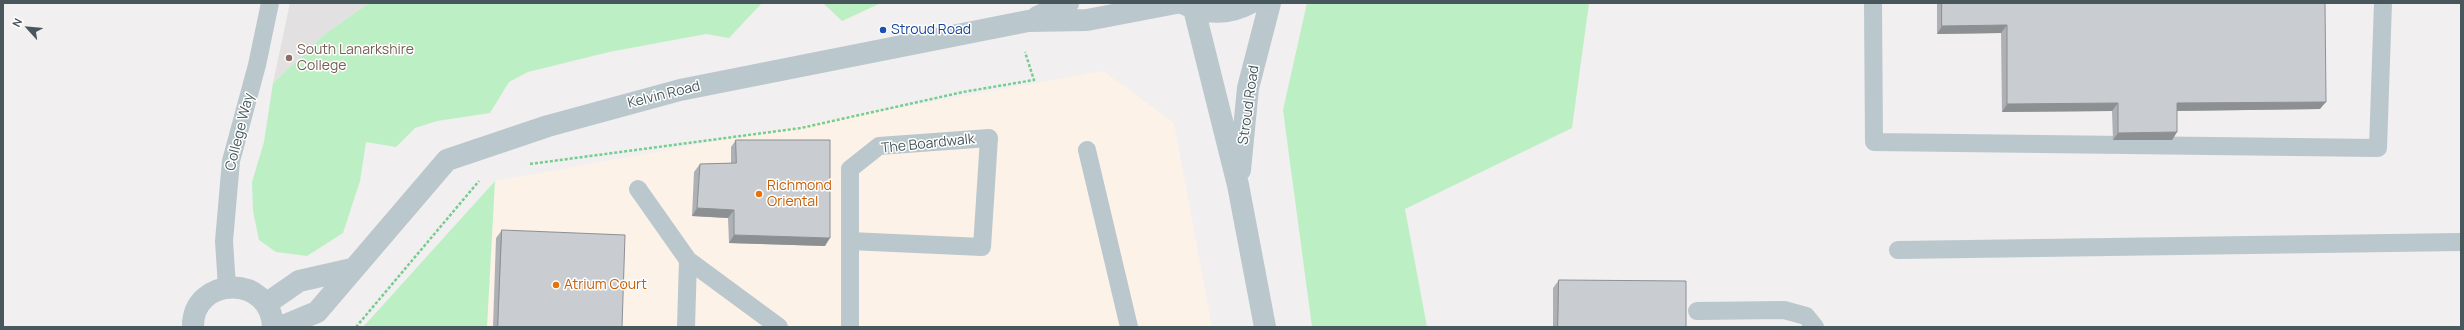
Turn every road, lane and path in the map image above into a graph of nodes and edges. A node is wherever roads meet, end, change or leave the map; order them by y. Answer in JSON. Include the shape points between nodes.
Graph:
{"nodes":[{"id":1,"x":270,"y":3,"type":"edge"},
{"id":2,"x":1068,"y":3,"type":"edge"},
{"id":3,"x":1250,"y":3,"type":"edge"},
{"id":4,"x":1270,"y":3,"type":"edge"},
{"id":5,"x":1874,"y":3,"type":"edge"},
{"id":6,"x":2382,"y":3,"type":"edge"},
{"id":7,"x":1184,"y":5,"type":"edge"},
{"id":8,"x":1022,"y":22,"type":"junction"},
{"id":9,"x":1086,"y":150,"type":"dead end"},
{"id":10,"x":526,"y":165,"type":"dead end"},
{"id":11,"x":484,"y":176,"type":"dead end"},
{"id":12,"x":1238,"y":185,"type":"junction"},
{"id":13,"x":638,"y":189,"type":"dead end"},
{"id":14,"x":850,"y":241,"type":"junction"},
{"id":15,"x":2461,"y":242,"type":"edge"},
{"id":16,"x":1898,"y":250,"type":"dead end"},
{"id":17,"x":688,"y":260,"type":"junction"},
{"id":18,"x":352,"y":269,"type":"junction"},
{"id":19,"x":227,"y":287,"type":"junction"},
{"id":20,"x":266,"y":304,"type":"junction"},
{"id":21,"x":1697,"y":311,"type":"dead end"},
{"id":22,"x":770,"y":325,"type":"edge"},
{"id":23,"x":193,"y":327,"type":"edge"},
{"id":24,"x":273,"y":327,"type":"edge"},
{"id":25,"x":282,"y":327,"type":"edge"},
{"id":26,"x":356,"y":327,"type":"edge"},
{"id":27,"x":686,"y":327,"type":"edge"},
{"id":28,"x":850,"y":327,"type":"edge"},
{"id":29,"x":1129,"y":327,"type":"edge"},
{"id":30,"x":1265,"y":327,"type":"edge"},
{"id":31,"x":1815,"y":327,"type":"edge"}],
"edges":[{"from":1,"to":19,"type":"lane","name":"College Way","via":[[258,65],[231,161],[224,241]]},
{"from":2,"to":8,"type":"street","name":"Kelvin Road"},
{"from":3,"to":7,"type":"street","name":"Kelvin Road","via":[[1239,9],[1217,12]]},
{"from":4,"to":12,"type":"street","name":"Stroud Road","via":[[1248,88]]},
{"from":5,"to":6,"type":"lane","via":[[1874,142],[2378,148]]},
{"from":7,"to":8,"type":"street","name":"Kelvin Road","via":[[1087,20]]},
{"from":7,"to":12,"type":"street","name":"Stroud Road"},
{"from":8,"to":10,"type":"path","via":[[1034,80],[963,92],[801,128]]},
{"from":8,"to":18,"type":"street","name":"Kelvin Road","via":[[680,90],[548,126],[446,160]]},
{"from":9,"to":29,"type":"lane"},
{"from":11,"to":26,"type":"path"},
{"from":12,"to":30,"type":"street","name":"Stroud Road"},
{"from":13,"to":17,"type":"lane"},
{"from":14,"to":14,"type":"lane","name":"The Boardwalk","via":[[850,170],[879,146],[989,138],[982,247]]},
{"from":14,"to":28,"type":"lane","name":"The Boardwalk"},
{"from":15,"to":16,"type":"lane"},
{"from":17,"to":22,"type":"lane"},
{"from":17,"to":27,"type":"lane"},
{"from":18,"to":20,"type":"street","via":[[299,281]]},
{"from":18,"to":25,"type":"street","name":"Kelvin Road","via":[[317,312]]},
{"from":19,"to":20,"type":"street","via":[[249,290]]},
{"from":19,"to":23,"type":"street","via":[[215,291],[204,299],[197,309]]},
{"from":20,"to":24,"type":"street"},
{"from":21,"to":31,"type":"lane","via":[[1784,310],[1806,316]]}]}
